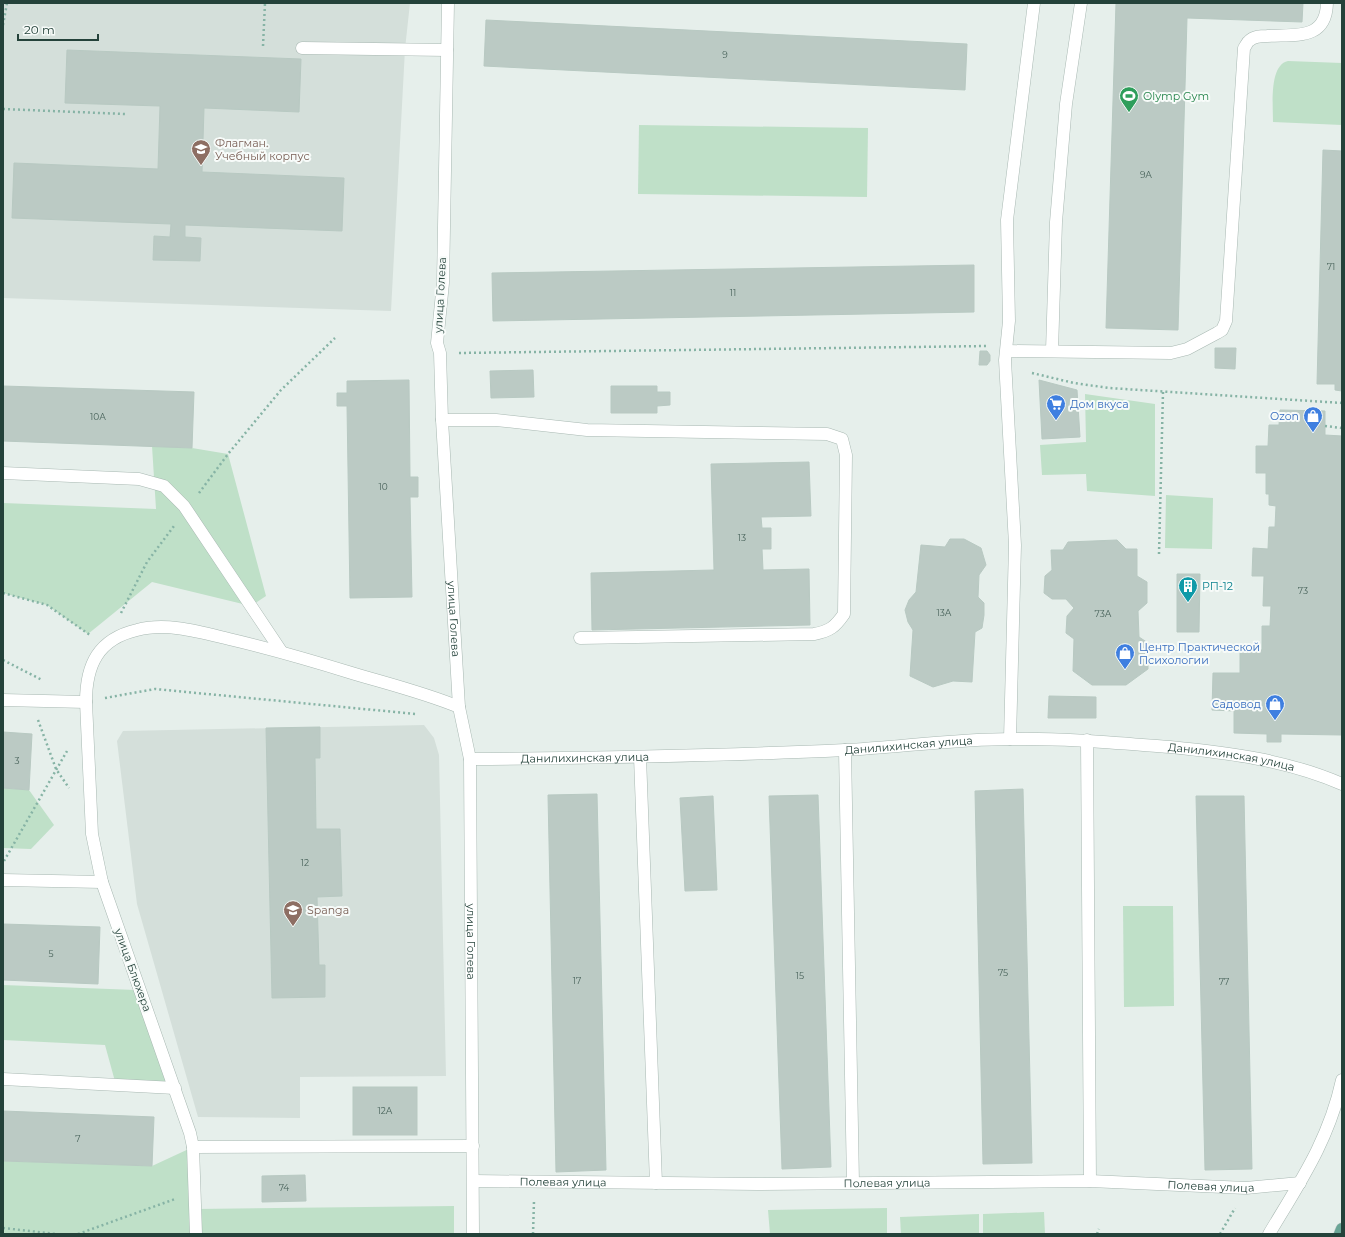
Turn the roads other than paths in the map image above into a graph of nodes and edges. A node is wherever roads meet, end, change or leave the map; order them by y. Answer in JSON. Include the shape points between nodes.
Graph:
{"nodes":[{"id":1,"x":448,"y":3,"type":"edge"},
{"id":2,"x":1034,"y":3,"type":"edge"},
{"id":3,"x":1081,"y":3,"type":"edge"},
{"id":4,"x":1327,"y":3,"type":"edge"},
{"id":5,"x":302,"y":48,"type":"dead end"},
{"id":6,"x":447,"y":50,"type":"junction"},
{"id":7,"x":1052,"y":350,"type":"junction"},
{"id":8,"x":1006,"y":355,"type":"junction"},
{"id":9,"x":442,"y":420,"type":"junction"},
{"id":10,"x":3,"y":473,"type":"edge"},
{"id":11,"x":580,"y":638,"type":"dead end"},
{"id":12,"x":281,"y":651,"type":"junction"},
{"id":13,"x":3,"y":700,"type":"edge"},
{"id":14,"x":86,"y":702,"type":"junction"},
{"id":15,"x":458,"y":707,"type":"junction"},
{"id":16,"x":1010,"y":739,"type":"junction"},
{"id":17,"x":1086,"y":740,"type":"junction"},
{"id":18,"x":845,"y":750,"type":"junction"},
{"id":19,"x":640,"y":757,"type":"junction"},
{"id":20,"x":470,"y":759,"type":"junction"},
{"id":21,"x":1342,"y":784,"type":"edge"},
{"id":22,"x":3,"y":880,"type":"edge"},
{"id":23,"x":102,"y":882,"type":"junction"},
{"id":24,"x":3,"y":1079,"type":"edge"},
{"id":25,"x":1342,"y":1080,"type":"edge"},
{"id":26,"x":175,"y":1088,"type":"junction"},
{"id":27,"x":473,"y":1146,"type":"junction"},
{"id":28,"x":193,"y":1147,"type":"junction"},
{"id":29,"x":474,"y":1181,"type":"junction"},
{"id":30,"x":1090,"y":1181,"type":"junction"},
{"id":31,"x":656,"y":1183,"type":"junction"},
{"id":32,"x":853,"y":1183,"type":"junction"},
{"id":33,"x":1300,"y":1183,"type":"junction"},
{"id":34,"x":1342,"y":1229,"type":"edge"},
{"id":35,"x":196,"y":1234,"type":"edge"},
{"id":36,"x":473,"y":1234,"type":"edge"},
{"id":37,"x":1269,"y":1234,"type":"edge"},
{"id":38,"x":1340,"y":1234,"type":"edge"}],
"edges":[{"from":1,"to":6,"type":"street","name":"улица Голева"},
{"from":2,"to":8,"type":"street","via":[[1007,220],[1009,321]]},
{"from":3,"to":7,"type":"street","via":[[1066,104],[1056,222]]},
{"from":4,"to":7,"type":"street","via":[[1324,21],[1317,29],[1307,34],[1257,36],[1244,48],[1226,321],[1222,330],[1187,349],[1171,353]]},
{"from":5,"to":6,"type":"street"},
{"from":6,"to":9,"type":"street","name":"улица Голева","via":[[443,283],[437,343],[440,353]]},
{"from":7,"to":8,"type":"street"},
{"from":8,"to":16,"type":"street","via":[[1015,545]]},
{"from":9,"to":11,"type":"street","via":[[496,420],[588,430],[827,434],[842,439],[846,455],[844,614],[828,632]]},
{"from":9,"to":15,"type":"street","name":"улица Голева"},
{"from":10,"to":12,"type":"street","via":[[139,479],[164,486],[186,510]]},
{"from":12,"to":14,"type":"street","name":"улица Блюхера","via":[[193,631],[152,627],[136,630],[120,636],[105,646],[90,668],[86,684]]},
{"from":12,"to":15,"type":"street"},
{"from":13,"to":14,"type":"street"},
{"from":14,"to":23,"type":"street","name":"улица Блюхера","via":[[92,834]]},
{"from":15,"to":20,"type":"street","name":"улица Голева"},
{"from":16,"to":17,"type":"street","name":"Данилихинская улица"},
{"from":16,"to":18,"type":"street","name":"Данилихинская улица"},
{"from":17,"to":21,"type":"street","name":"Данилихинская улица","via":[[1213,751],[1269,760],[1322,775]]},
{"from":17,"to":30,"type":"street"},
{"from":18,"to":19,"type":"street","name":"Данилихинская улица"},
{"from":18,"to":32,"type":"street"},
{"from":19,"to":20,"type":"street","name":"Данилихинская улица"},
{"from":19,"to":31,"type":"street"},
{"from":20,"to":27,"type":"street","name":"улица Голева"},
{"from":22,"to":23,"type":"street"},
{"from":23,"to":26,"type":"street","name":"улица Блюхера"},
{"from":24,"to":26,"type":"street"},
{"from":25,"to":33,"type":"street","via":[[1329,1125]]},
{"from":26,"to":28,"type":"street","name":"улица Блюхера"},
{"from":27,"to":28,"type":"street"},
{"from":27,"to":29,"type":"street","name":"улица Голева"},
{"from":28,"to":35,"type":"street","name":"улица Блюхера"},
{"from":29,"to":31,"type":"street","name":"Полевая улица"},
{"from":29,"to":36,"type":"street","name":"улица Голева"},
{"from":30,"to":32,"type":"street","name":"Полевая улица"},
{"from":30,"to":33,"type":"street","name":"Полевая улица","via":[[1246,1188]]},
{"from":31,"to":32,"type":"street","name":"Полевая улица"},
{"from":33,"to":37,"type":"street"},
{"from":34,"to":38,"type":"main road"}]}
